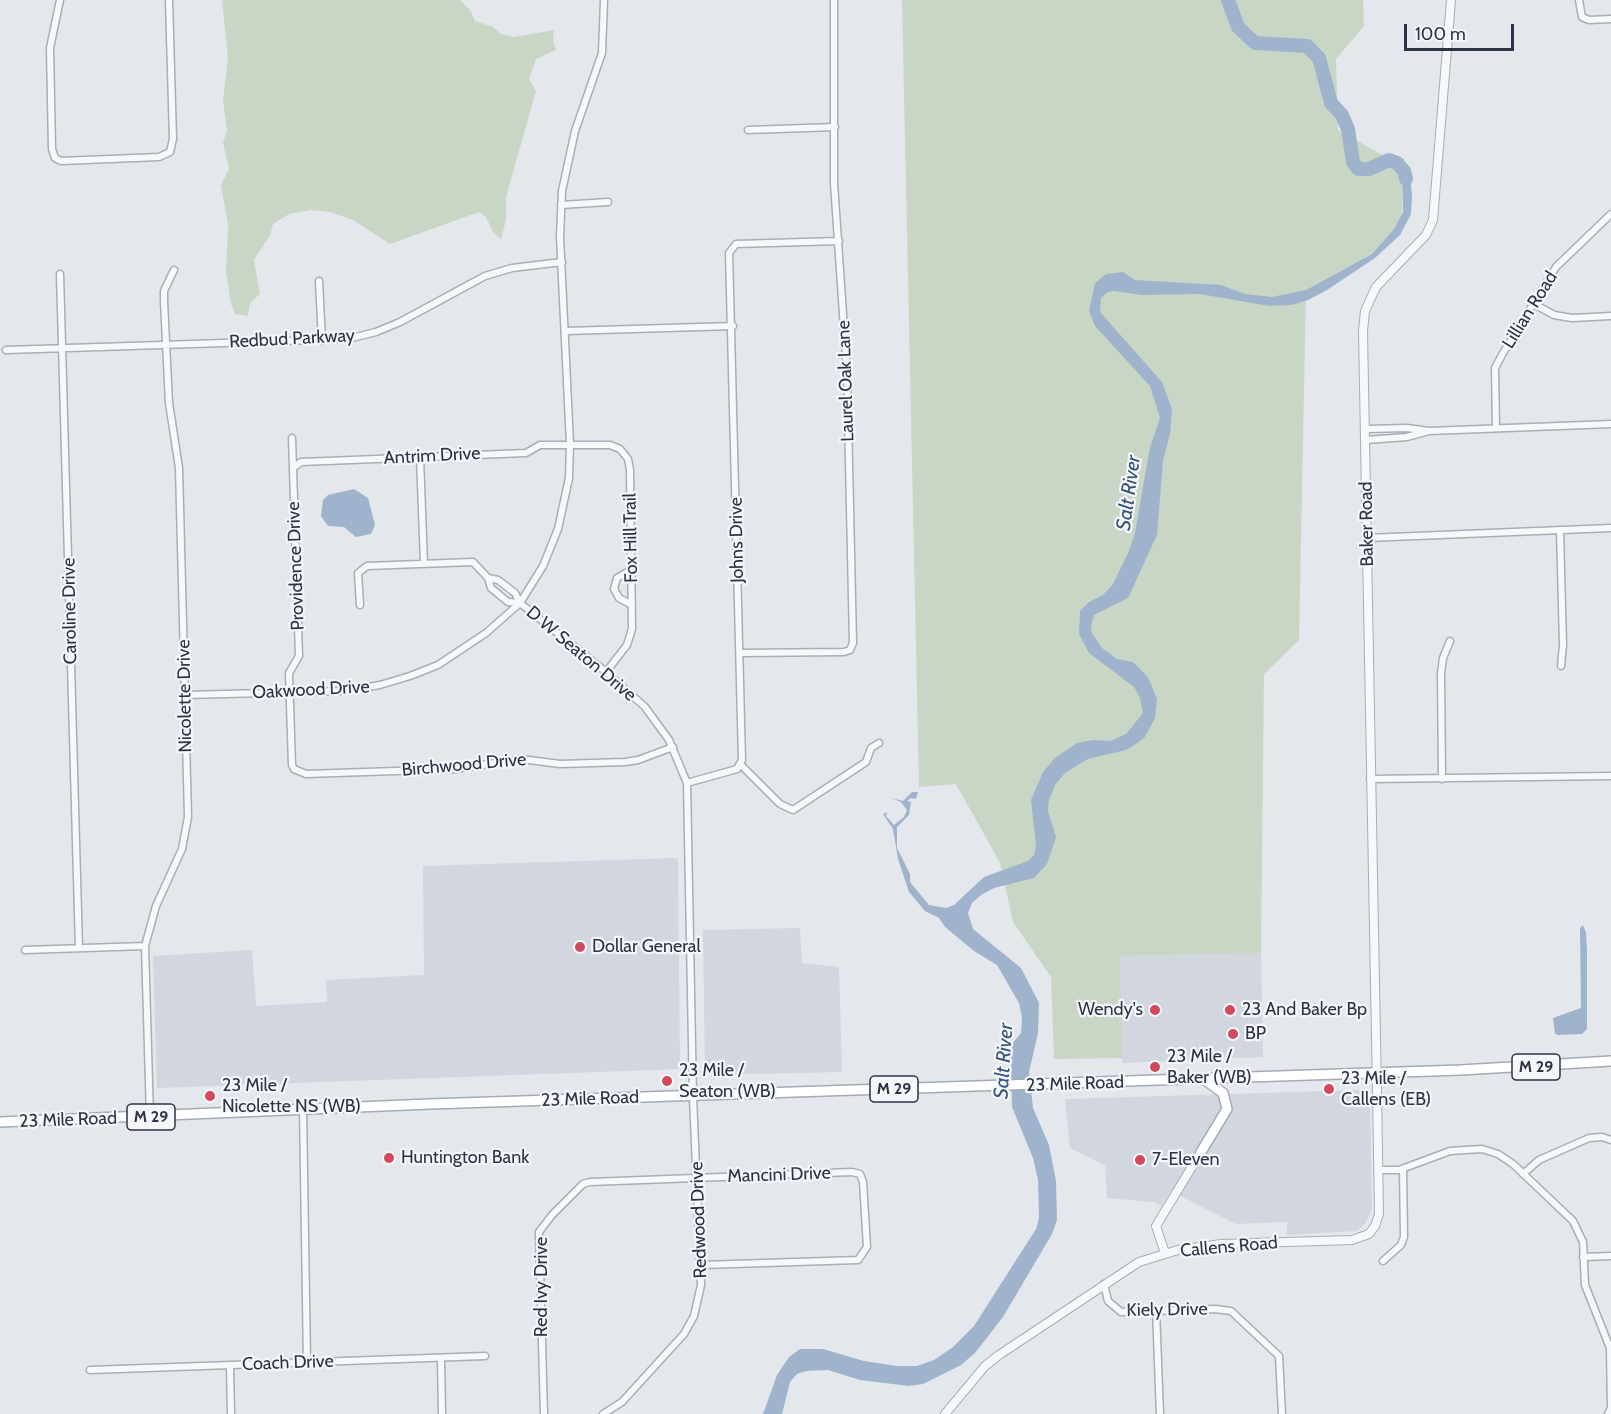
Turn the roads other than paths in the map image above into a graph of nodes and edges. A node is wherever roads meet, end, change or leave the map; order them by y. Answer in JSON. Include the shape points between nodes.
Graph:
{"nodes":[{"id":1,"x":60,"y":0,"type":"edge"},
{"id":2,"x":169,"y":0,"type":"edge"},
{"id":3,"x":604,"y":0,"type":"edge"},
{"id":4,"x":834,"y":0,"type":"edge"},
{"id":5,"x":1451,"y":0,"type":"edge"},
{"id":6,"x":1579,"y":0,"type":"edge"},
{"id":7,"x":1611,"y":20,"type":"edge"},
{"id":8,"x":834,"y":128,"type":"junction"},
{"id":9,"x":748,"y":130,"type":"dead end"},
{"id":10,"x":608,"y":202,"type":"dead end"},
{"id":11,"x":561,"y":205,"type":"junction"},
{"id":12,"x":1611,"y":214,"type":"edge"},
{"id":13,"x":839,"y":241,"type":"junction"},
{"id":14,"x":562,"y":262,"type":"junction"},
{"id":15,"x":174,"y":270,"type":"dead end"},
{"id":16,"x":60,"y":274,"type":"dead end"},
{"id":17,"x":319,"y":281,"type":"dead end"},
{"id":18,"x":1534,"y":304,"type":"junction"},
{"id":19,"x":1611,"y":316,"type":"edge"},
{"id":20,"x":733,"y":326,"type":"junction"},
{"id":21,"x":566,"y":331,"type":"junction"},
{"id":22,"x":322,"y":341,"type":"junction"},
{"id":23,"x":166,"y":345,"type":"junction"},
{"id":24,"x":63,"y":349,"type":"junction"},
{"id":25,"x":6,"y":350,"type":"dead end"},
{"id":26,"x":1611,"y":424,"type":"edge"},
{"id":27,"x":1496,"y":428,"type":"junction"},
{"id":28,"x":1366,"y":429,"type":"junction"},
{"id":29,"x":1429,"y":431,"type":"junction"},
{"id":30,"x":292,"y":438,"type":"dead end"},
{"id":31,"x":1366,"y":440,"type":"junction"},
{"id":32,"x":570,"y":444,"type":"junction"},
{"id":33,"x":420,"y":457,"type":"junction"},
{"id":34,"x":293,"y":468,"type":"junction"},
{"id":35,"x":1611,"y":528,"type":"edge"},
{"id":36,"x":1560,"y":530,"type":"junction"},
{"id":37,"x":1366,"y":538,"type":"junction"},
{"id":38,"x":424,"y":564,"type":"junction"},
{"id":39,"x":632,"y":570,"type":"junction"},
{"id":40,"x":488,"y":578,"type":"junction"},
{"id":41,"x":520,"y":603,"type":"junction"},
{"id":42,"x":360,"y":605,"type":"dead end"},
{"id":43,"x":632,"y":605,"type":"junction"},
{"id":44,"x":1450,"y":641,"type":"dead end"},
{"id":45,"x":740,"y":653,"type":"junction"},
{"id":46,"x":1561,"y":666,"type":"dead end"},
{"id":47,"x":606,"y":672,"type":"junction"},
{"id":48,"x":290,"y":693,"type":"junction"},
{"id":49,"x":185,"y":695,"type":"junction"},
{"id":50,"x":879,"y":742,"type":"dead end"},
{"id":51,"x":673,"y":747,"type":"junction"},
{"id":52,"x":741,"y":765,"type":"junction"},
{"id":53,"x":1611,"y":776,"type":"edge"},
{"id":54,"x":1370,"y":779,"type":"junction"},
{"id":55,"x":1442,"y":779,"type":"junction"},
{"id":56,"x":687,"y":783,"type":"junction"},
{"id":57,"x":145,"y":946,"type":"junction"},
{"id":58,"x":79,"y":948,"type":"junction"},
{"id":59,"x":25,"y":950,"type":"dead end"},
{"id":60,"x":1611,"y":1061,"type":"edge"},
{"id":61,"x":1377,"y":1072,"type":"junction"},
{"id":62,"x":1205,"y":1080,"type":"junction"},
{"id":63,"x":693,"y":1096,"type":"junction"},
{"id":64,"x":303,"y":1109,"type":"junction"},
{"id":65,"x":150,"y":1117,"type":"junction"},
{"id":66,"x":0,"y":1122,"type":"edge"},
{"id":67,"x":1611,"y":1140,"type":"edge"},
{"id":68,"x":1201,"y":1152,"type":"joint"},
{"id":69,"x":1403,"y":1169,"type":"junction"},
{"id":70,"x":1378,"y":1170,"type":"junction"},
{"id":71,"x":1523,"y":1174,"type":"junction"},
{"id":72,"x":698,"y":1178,"type":"junction"},
{"id":73,"x":590,"y":1182,"type":"joint"},
{"id":74,"x":1165,"y":1253,"type":"junction"},
{"id":75,"x":1611,"y":1256,"type":"edge"},
{"id":76,"x":1583,"y":1257,"type":"junction"},
{"id":77,"x":1383,"y":1261,"type":"dead end"},
{"id":78,"x":702,"y":1265,"type":"junction"},
{"id":79,"x":1104,"y":1284,"type":"junction"},
{"id":80,"x":1156,"y":1311,"type":"junction"},
{"id":81,"x":1610,"y":1348,"type":"edge"},
{"id":82,"x":485,"y":1356,"type":"dead end"},
{"id":83,"x":441,"y":1358,"type":"junction"},
{"id":84,"x":308,"y":1362,"type":"junction"},
{"id":85,"x":230,"y":1366,"type":"junction"},
{"id":86,"x":90,"y":1370,"type":"dead end"},
{"id":87,"x":231,"y":1414,"type":"edge"},
{"id":88,"x":442,"y":1414,"type":"edge"},
{"id":89,"x":544,"y":1414,"type":"edge"},
{"id":90,"x":603,"y":1414,"type":"edge"},
{"id":91,"x":945,"y":1414,"type":"edge"},
{"id":92,"x":1160,"y":1414,"type":"edge"},
{"id":93,"x":1282,"y":1414,"type":"edge"},
{"id":94,"x":1608,"y":1414,"type":"edge"}],
"edges":[{"from":1,"to":2,"type":"street","via":[[50,48],[52,148],[55,158],[66,161],[159,157],[170,152],[173,139]]},
{"from":3,"to":11,"type":"street","name":"D W Seaton Drive","via":[[602,53],[569,150]]},
{"from":4,"to":8,"type":"street","name":"Laurel Oak Lane"},
{"from":5,"to":28,"type":"street","name":"Baker Road","via":[[1433,220],[1426,235],[1377,287],[1365,311]]},
{"from":6,"to":7,"type":"street","via":[[1582,17]]},
{"from":8,"to":9,"type":"street"},
{"from":8,"to":13,"type":"street","name":"Laurel Oak Lane"},
{"from":10,"to":11,"type":"street"},
{"from":11,"to":14,"type":"street","name":"D W Seaton Drive"},
{"from":12,"to":18,"type":"street","name":"Lillian Road","via":[[1567,254]]},
{"from":13,"to":20,"type":"street","name":"Johns Drive","via":[[736,244],[730,248]]},
{"from":13,"to":45,"type":"street","name":"Laurel Oak Lane","via":[[847,372],[853,646],[839,652]]},
{"from":14,"to":21,"type":"street","name":"D W Seaton Drive"},
{"from":14,"to":22,"type":"street","name":"Redbud Parkway","via":[[500,271],[470,282],[376,332]]},
{"from":15,"to":23,"type":"street","name":"Nicolette Drive","via":[[164,291]]},
{"from":16,"to":24,"type":"street","name":"Caroline Drive"},
{"from":17,"to":22,"type":"street"},
{"from":18,"to":19,"type":"street","via":[[1554,315],[1572,318]]},
{"from":18,"to":27,"type":"street","name":"Lillian Road","via":[[1495,368]]},
{"from":20,"to":21,"type":"street"},
{"from":20,"to":45,"type":"street","name":"Johns Drive"},
{"from":21,"to":32,"type":"street","name":"D W Seaton Drive"},
{"from":22,"to":23,"type":"street","name":"Redbud Parkway"},
{"from":23,"to":24,"type":"street","name":"Redbud Parkway"},
{"from":23,"to":49,"type":"street","name":"Nicolette Drive","via":[[169,403],[179,468]]},
{"from":24,"to":25,"type":"street","name":"Redbud Parkway"},
{"from":24,"to":58,"type":"street","name":"Caroline Drive"},
{"from":26,"to":27,"type":"street"},
{"from":27,"to":29,"type":"street"},
{"from":28,"to":29,"type":"street"},
{"from":28,"to":31,"type":"street","name":"Baker Road"},
{"from":29,"to":31,"type":"street"},
{"from":30,"to":34,"type":"street","name":"Providence Drive"},
{"from":31,"to":37,"type":"street","name":"Baker Road"},
{"from":32,"to":33,"type":"street","name":"Antrim Drive","via":[[540,445],[526,453]]},
{"from":32,"to":39,"type":"street","name":"Fox Hill Trail","via":[[614,446],[628,459]]},
{"from":32,"to":41,"type":"street","name":"D W Seaton Drive","via":[[567,496],[558,529],[543,566]]},
{"from":33,"to":34,"type":"street","name":"Antrim Drive","via":[[301,462]]},
{"from":33,"to":38,"type":"street"},
{"from":34,"to":48,"type":"street","name":"Providence Drive","via":[[299,656],[289,673]]},
{"from":35,"to":36,"type":"street"},
{"from":36,"to":37,"type":"street"},
{"from":36,"to":46,"type":"street"},
{"from":37,"to":54,"type":"street","name":"Baker Road"},
{"from":38,"to":40,"type":"street","via":[[473,562]]},
{"from":38,"to":42,"type":"street","via":[[367,566],[360,570]]},
{"from":39,"to":43,"type":"street","name":"Fox Hill Trail"},
{"from":39,"to":43,"type":"street","via":[[617,578],[614,589],[619,598]]},
{"from":40,"to":41,"type":"street","via":[[498,580],[515,593]]},
{"from":40,"to":41,"type":"street","via":[[491,588],[508,602]]},
{"from":41,"to":47,"type":"street","name":"D W Seaton Drive"},
{"from":41,"to":48,"type":"street","name":"Oakwood Drive","via":[[452,657],[410,676],[361,689]]},
{"from":43,"to":47,"type":"street","name":"Fox Hill Trail","via":[[631,636]]},
{"from":44,"to":55,"type":"street","via":[[1441,673]]},
{"from":45,"to":52,"type":"street","name":"Johns Drive"},
{"from":47,"to":51,"type":"street","name":"D W Seaton Drive","via":[[645,707]]},
{"from":48,"to":49,"type":"street","name":"Oakwood Drive"},
{"from":48,"to":51,"type":"street","name":"Birchwood Drive","via":[[292,765],[302,773],[456,769],[521,759],[560,764],[632,761]]},
{"from":49,"to":57,"type":"street","name":"Nicolette Drive","via":[[187,828],[182,849],[156,906]]},
{"from":50,"to":52,"type":"street","via":[[871,748],[866,762],[793,810],[784,807]]},
{"from":51,"to":56,"type":"street","name":"D W Seaton Drive"},
{"from":52,"to":56,"type":"street"},
{"from":53,"to":55,"type":"street"},
{"from":54,"to":55,"type":"street"},
{"from":54,"to":61,"type":"street","name":"Baker Road"},
{"from":56,"to":63,"type":"street","name":"D W Seaton Drive"},
{"from":57,"to":58,"type":"street"},
{"from":57,"to":65,"type":"street","name":"Nicolette Drive"},
{"from":58,"to":59,"type":"street"},
{"from":60,"to":61,"type":"main road","name":"23 Mile Road","number":"M 29"},
{"from":61,"to":62,"type":"main road","name":"23 Mile Road","number":"M 29"},
{"from":61,"to":70,"type":"street","name":"Callens Road"},
{"from":62,"to":63,"type":"main road","name":"23 Mile Road","number":"M 29"},
{"from":62,"to":68,"type":"main road","via":[[1223,1093],[1227,1109]]},
{"from":63,"to":64,"type":"main road","name":"23 Mile Road","number":"M 29"},
{"from":63,"to":72,"type":"street","name":"Redwood Drive"},
{"from":64,"to":65,"type":"main road","name":"23 Mile Road","number":"M 29"},
{"from":64,"to":84,"type":"street"},
{"from":65,"to":66,"type":"main road","name":"23 Mile Road","number":"M 29"},
{"from":67,"to":71,"type":"street","via":[[1589,1138],[1539,1160]]},
{"from":68,"to":74,"type":"street","via":[[1156,1226]]},
{"from":69,"to":70,"type":"street"},
{"from":69,"to":71,"type":"street","via":[[1450,1151],[1482,1149],[1498,1154]]},
{"from":69,"to":77,"type":"street","via":[[1404,1237],[1401,1245]]},
{"from":70,"to":74,"type":"street","name":"Callens Road","via":[[1378,1214],[1369,1234],[1352,1240],[1221,1244]]},
{"from":71,"to":76,"type":"street","via":[[1573,1221],[1580,1231]]},
{"from":72,"to":73,"type":"street","name":"Mancini Drive"},
{"from":72,"to":78,"type":"street","name":"Redwood Drive"},
{"from":72,"to":78,"type":"street","name":"Mancini Drive","via":[[860,1174],[867,1247],[858,1260]]},
{"from":73,"to":89,"type":"street","name":"Red Ivy Drive","via":[[583,1184],[539,1232]]},
{"from":74,"to":79,"type":"street","name":"Callens Road","via":[[1139,1262]]},
{"from":75,"to":76,"type":"street"},
{"from":76,"to":81,"type":"street","via":[[1585,1285]]},
{"from":78,"to":90,"type":"street","name":"Redwood Drive","via":[[698,1301],[684,1334],[622,1402]]},
{"from":79,"to":80,"type":"street","name":"Kiely Drive","via":[[1106,1297],[1116,1310]]},
{"from":79,"to":91,"type":"street","name":"Callens Road","via":[[985,1366]]},
{"from":80,"to":92,"type":"street"},
{"from":80,"to":93,"type":"street","name":"Kiely Drive","via":[[1232,1311],[1279,1356]]},
{"from":81,"to":94,"type":"street"},
{"from":82,"to":83,"type":"street","name":"Coach Drive"},
{"from":83,"to":84,"type":"street","name":"Coach Drive"},
{"from":83,"to":88,"type":"street"},
{"from":84,"to":85,"type":"street","name":"Coach Drive"},
{"from":85,"to":86,"type":"street","name":"Coach Drive"},
{"from":85,"to":87,"type":"street"}]}
